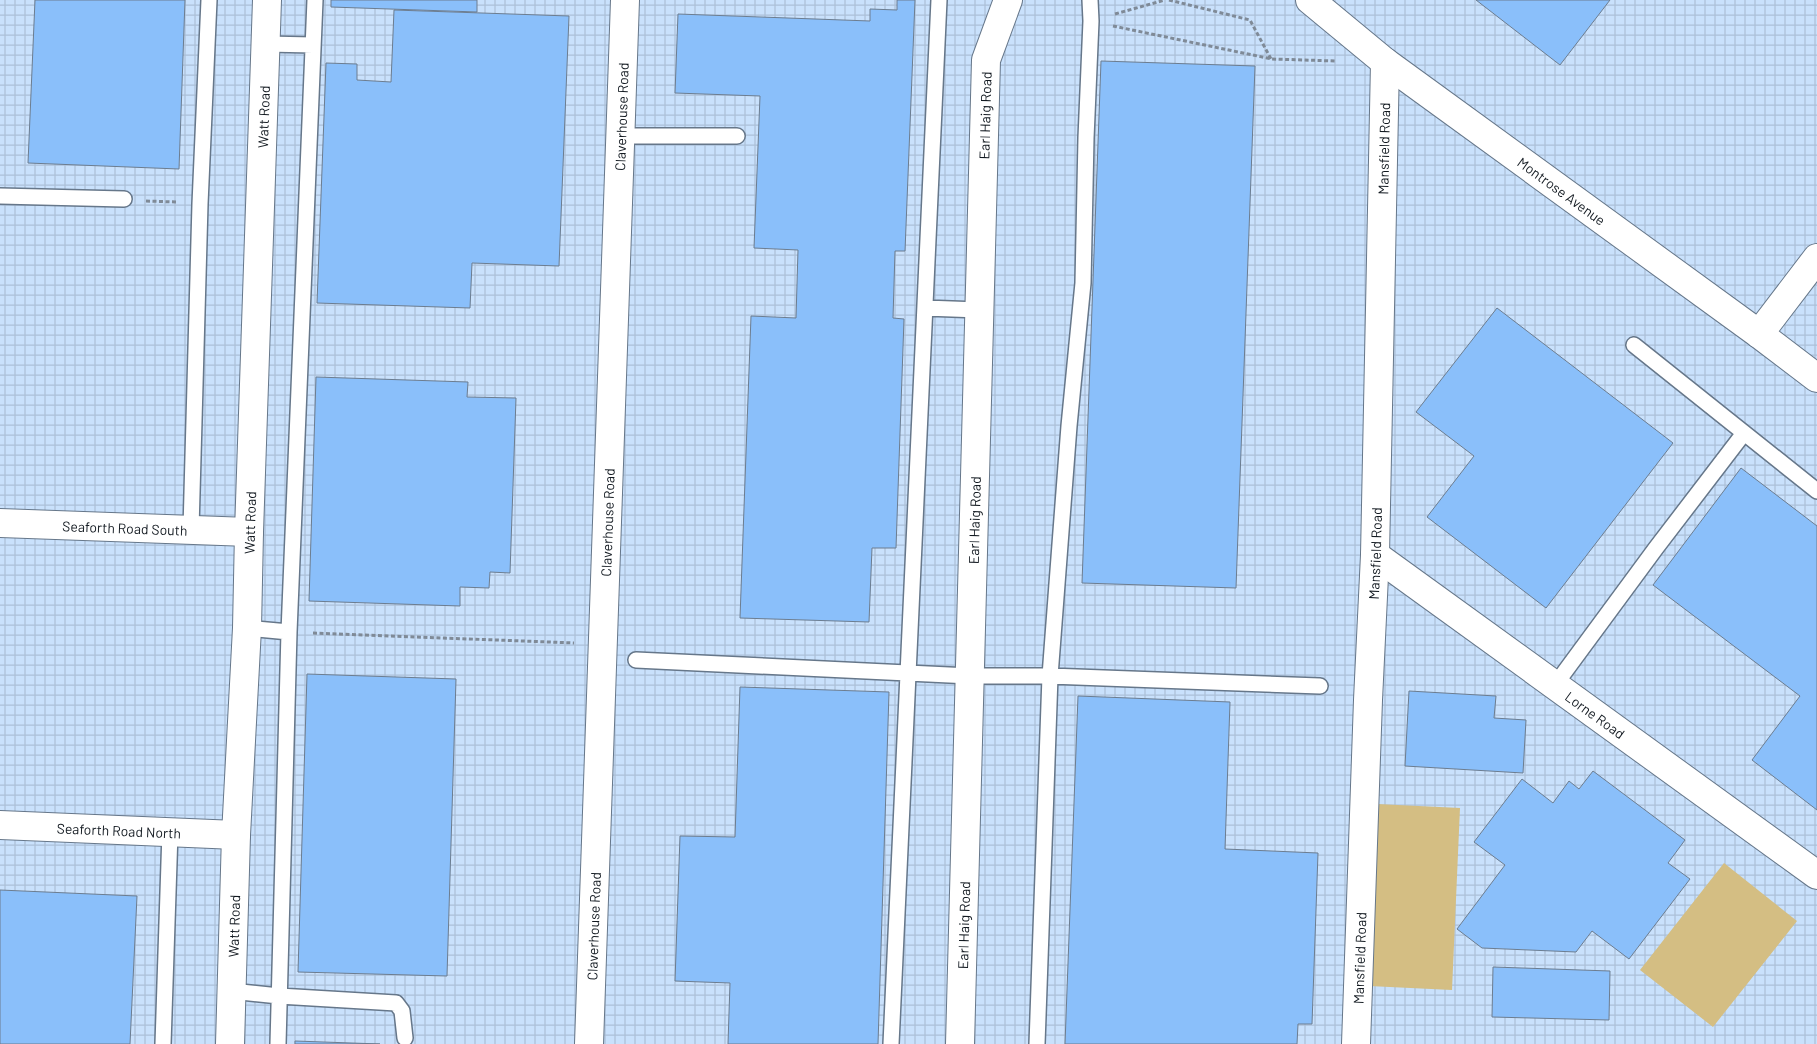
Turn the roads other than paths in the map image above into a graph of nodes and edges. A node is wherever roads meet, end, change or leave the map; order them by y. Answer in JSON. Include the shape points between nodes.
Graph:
{"nodes":[{"id":1,"x":209,"y":0,"type":"edge"},
{"id":2,"x":267,"y":0,"type":"edge"},
{"id":3,"x":314,"y":0,"type":"edge"},
{"id":4,"x":625,"y":0,"type":"edge"},
{"id":5,"x":940,"y":0,"type":"edge"},
{"id":6,"x":1008,"y":0,"type":"edge"},
{"id":7,"x":1090,"y":0,"type":"edge"},
{"id":8,"x":1310,"y":0,"type":"edge"},
{"id":9,"x":266,"y":44,"type":"junction"},
{"id":10,"x":313,"y":45,"type":"junction"},
{"id":11,"x":1385,"y":62,"type":"junction"},
{"id":12,"x":620,"y":136,"type":"junction"},
{"id":13,"x":737,"y":136,"type":"dead end"},
{"id":14,"x":0,"y":196,"type":"edge"},
{"id":15,"x":124,"y":199,"type":"road end"},
{"id":16,"x":1817,"y":258,"type":"edge"},
{"id":17,"x":925,"y":308,"type":"junction"},
{"id":18,"x":980,"y":310,"type":"junction"},
{"id":19,"x":1759,"y":334,"type":"junction"},
{"id":20,"x":1634,"y":345,"type":"dead end"},
{"id":21,"x":1817,"y":378,"type":"edge"},
{"id":22,"x":1744,"y":433,"type":"junction"},
{"id":23,"x":1817,"y":491,"type":"edge"},
{"id":24,"x":0,"y":523,"type":"edge"},
{"id":25,"x":191,"y":529,"type":"junction"},
{"id":26,"x":249,"y":532,"type":"junction"},
{"id":27,"x":1375,"y":555,"type":"junction"},
{"id":28,"x":247,"y":628,"type":"junction"},
{"id":29,"x":289,"y":632,"type":"junction"},
{"id":30,"x":636,"y":660,"type":"dead end"},
{"id":31,"x":908,"y":673,"type":"junction"},
{"id":32,"x":970,"y":676,"type":"junction"},
{"id":33,"x":1050,"y":676,"type":"junction"},
{"id":34,"x":1555,"y":685,"type":"junction"},
{"id":35,"x":1320,"y":686,"type":"dead end"},
{"id":36,"x":0,"y":825,"type":"edge"},
{"id":37,"x":170,"y":832,"type":"junction"},
{"id":38,"x":236,"y":835,"type":"junction"},
{"id":39,"x":1817,"y":875,"type":"edge"},
{"id":40,"x":231,"y":991,"type":"junction"},
{"id":41,"x":279,"y":996,"type":"junction"},
{"id":42,"x":405,"y":1038,"type":"dead end"},
{"id":43,"x":163,"y":1044,"type":"edge"},
{"id":44,"x":230,"y":1044,"type":"edge"},
{"id":45,"x":278,"y":1044,"type":"edge"},
{"id":46,"x":588,"y":1044,"type":"edge"},
{"id":47,"x":891,"y":1044,"type":"edge"},
{"id":48,"x":960,"y":1044,"type":"edge"},
{"id":49,"x":1037,"y":1044,"type":"edge"},
{"id":50,"x":1356,"y":1044,"type":"edge"}],
"edges":[{"from":1,"to":25,"type":"lane"},
{"from":2,"to":9,"type":"street","name":"Watt Road"},
{"from":3,"to":10,"type":"lane"},
{"from":4,"to":12,"type":"street","name":"Claverhouse Road"},
{"from":5,"to":17,"type":"lane"},
{"from":6,"to":18,"type":"street","name":"Earl Haig Road","via":[[986,60]]},
{"from":7,"to":33,"type":"lane","via":[[1083,283]]},
{"from":8,"to":11,"type":"street","name":"Montrose Avenue"},
{"from":9,"to":10,"type":"lane"},
{"from":9,"to":26,"type":"street","name":"Watt Road"},
{"from":10,"to":29,"type":"lane"},
{"from":11,"to":19,"type":"street","name":"Montrose Avenue"},
{"from":11,"to":27,"type":"street","name":"Mansfield Road"},
{"from":12,"to":13,"type":"lane"},
{"from":12,"to":46,"type":"street","name":"Claverhouse Road"},
{"from":14,"to":15,"type":"lane"},
{"from":16,"to":19,"type":"street"},
{"from":17,"to":18,"type":"lane"},
{"from":17,"to":31,"type":"lane"},
{"from":18,"to":32,"type":"street","name":"Earl Haig Road"},
{"from":19,"to":21,"type":"street","name":"Montrose Avenue"},
{"from":20,"to":22,"type":"lane"},
{"from":22,"to":23,"type":"lane"},
{"from":22,"to":34,"type":"lane"},
{"from":24,"to":25,"type":"street","name":"Seaforth Road South"},
{"from":25,"to":26,"type":"street","name":"Seaforth Road South"},
{"from":26,"to":28,"type":"street","name":"Watt Road"},
{"from":27,"to":34,"type":"street","name":"Lorne Road"},
{"from":27,"to":50,"type":"street","name":"Mansfield Road"},
{"from":28,"to":29,"type":"lane"},
{"from":28,"to":38,"type":"street","name":"Watt Road"},
{"from":29,"to":41,"type":"lane"},
{"from":30,"to":31,"type":"lane"},
{"from":31,"to":32,"type":"lane"},
{"from":31,"to":47,"type":"lane"},
{"from":32,"to":33,"type":"lane"},
{"from":32,"to":48,"type":"street","name":"Earl Haig Road"},
{"from":33,"to":35,"type":"lane"},
{"from":33,"to":49,"type":"lane"},
{"from":34,"to":39,"type":"street","name":"Lorne Road"},
{"from":36,"to":37,"type":"street","name":"Seaforth Road North"},
{"from":37,"to":38,"type":"street","name":"Seaforth Road North"},
{"from":37,"to":43,"type":"lane"},
{"from":38,"to":40,"type":"street","name":"Watt Road"},
{"from":40,"to":41,"type":"lane"},
{"from":40,"to":44,"type":"street","name":"Watt Road"},
{"from":41,"to":42,"type":"lane","via":[[396,1002],[402,1011]]},
{"from":41,"to":45,"type":"lane"}]}
